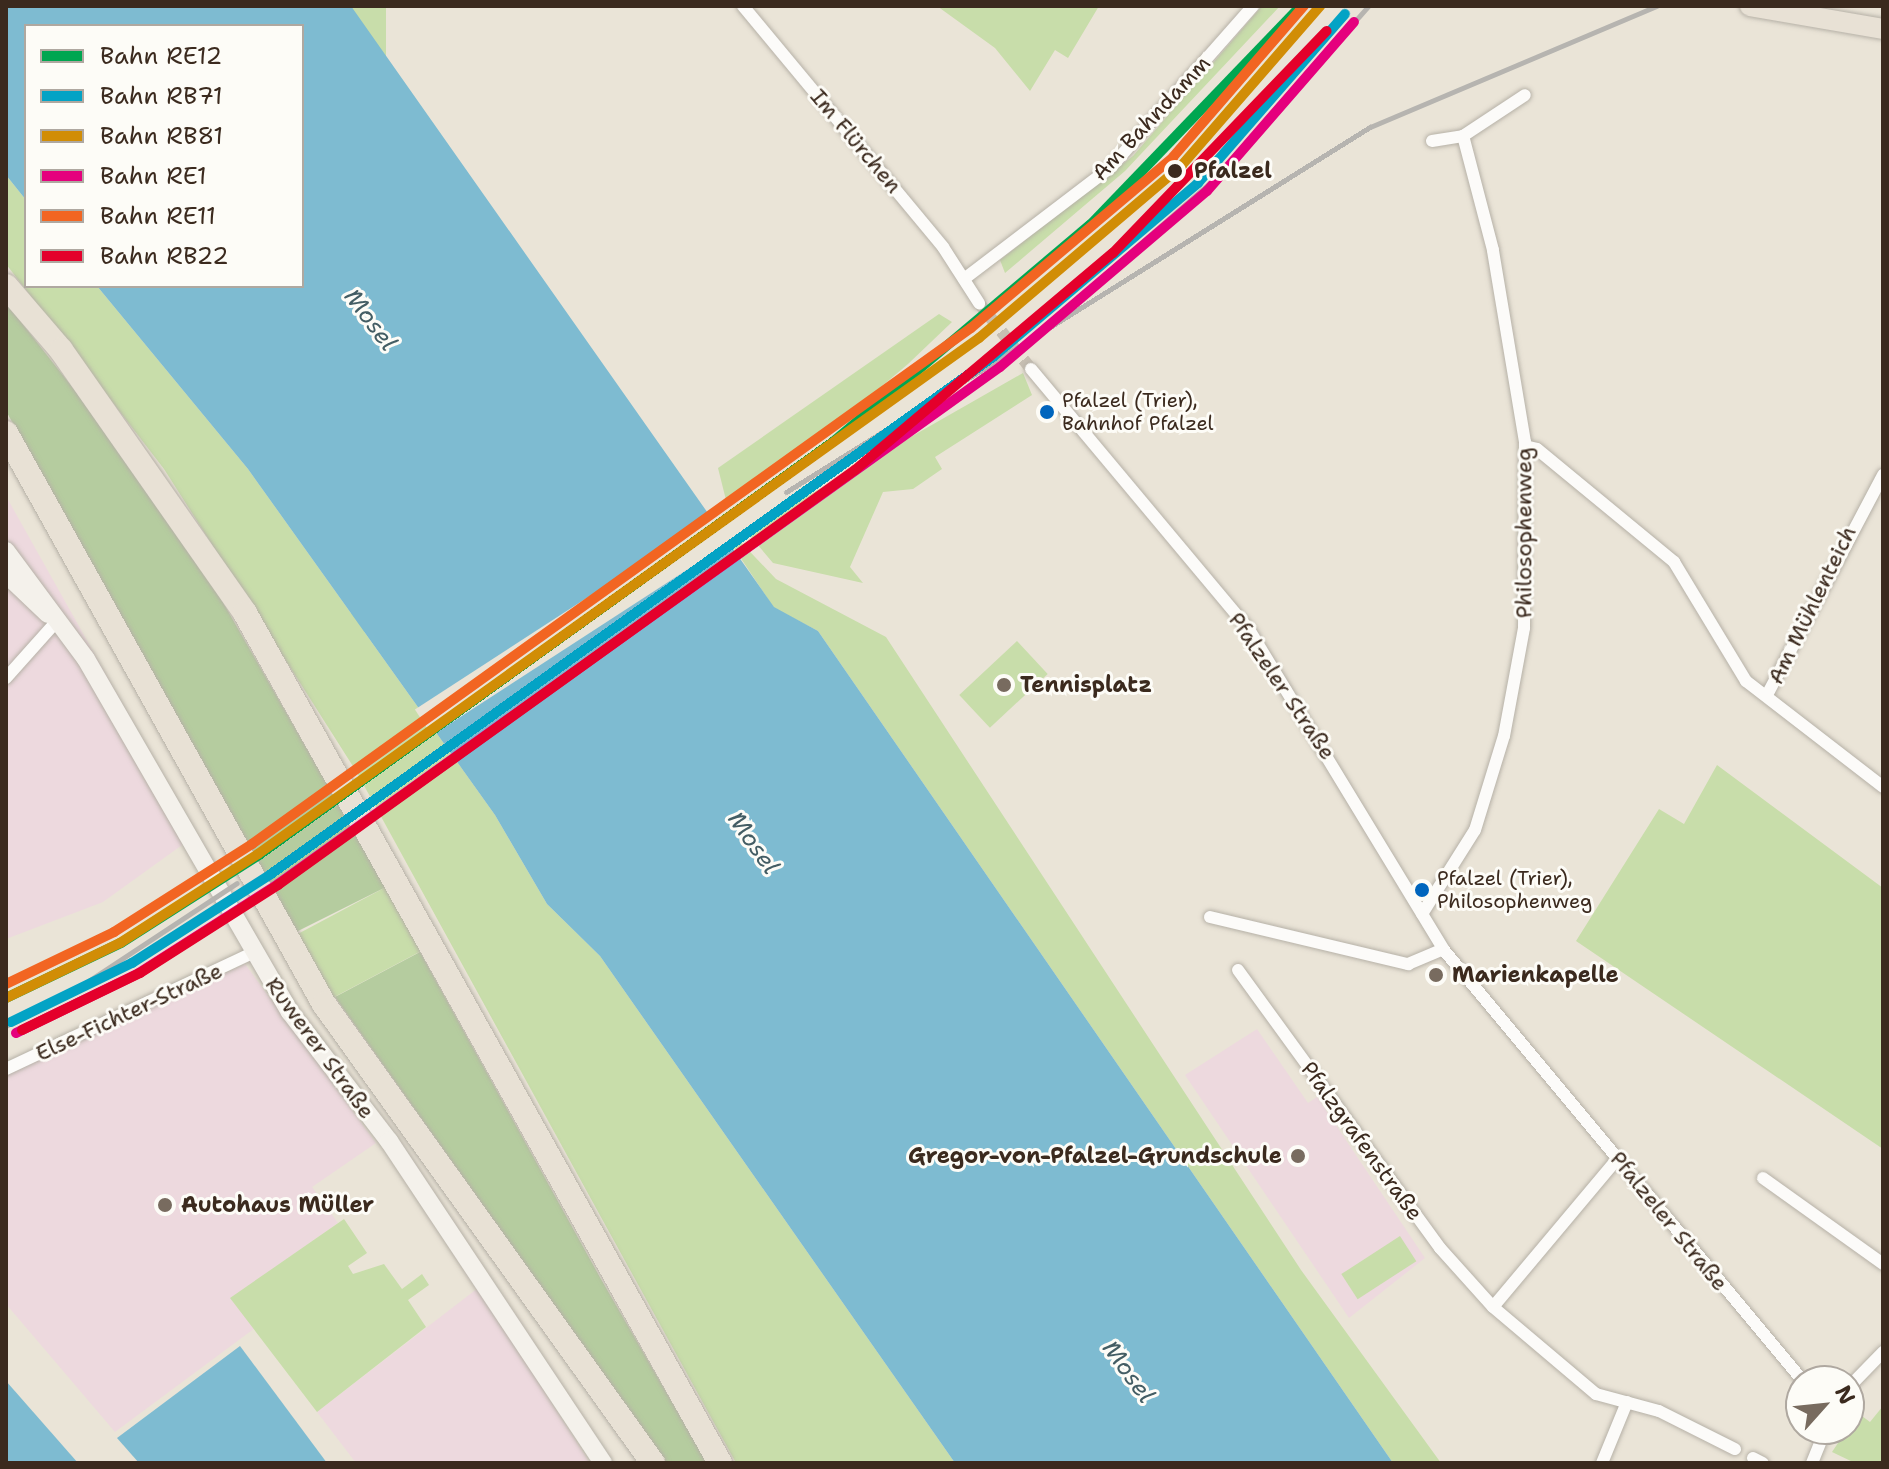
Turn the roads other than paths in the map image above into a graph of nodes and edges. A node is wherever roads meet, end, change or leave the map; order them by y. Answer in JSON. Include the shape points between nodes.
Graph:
{"nodes":[{"id":1,"x":743,"y":6,"type":"edge"},
{"id":2,"x":1253,"y":6,"type":"edge"},
{"id":3,"x":1750,"y":6,"type":"edge"},
{"id":4,"x":1883,"y":29,"type":"edge"},
{"id":5,"x":1525,"y":95,"type":"dead end"},
{"id":6,"x":1463,"y":136,"type":"junction"},
{"id":7,"x":1432,"y":141,"type":"dead end"},
{"id":8,"x":964,"y":279,"type":"junction"},
{"id":9,"x":6,"y":286,"type":"edge"},
{"id":10,"x":979,"y":303,"type":"tunnel mouth"},
{"id":11,"x":1031,"y":369,"type":"tunnel mouth"},
{"id":12,"x":6,"y":433,"type":"edge"},
{"id":13,"x":1525,"y":446,"type":"junction"},
{"id":14,"x":1883,"y":475,"type":"edge"},
{"id":15,"x":6,"y":551,"type":"edge"},
{"id":16,"x":6,"y":574,"type":"edge"},
{"id":17,"x":57,"y":621,"type":"junction"},
{"id":18,"x":6,"y":678,"type":"edge"},
{"id":19,"x":1767,"y":695,"type":"junction"},
{"id":20,"x":1883,"y":787,"type":"edge"},
{"id":21,"x":1422,"y":914,"type":"junction"},
{"id":22,"x":1210,"y":917,"type":"dead end"},
{"id":23,"x":1443,"y":949,"type":"junction"},
{"id":24,"x":252,"y":953,"type":"junction"},
{"id":25,"x":1238,"y":970,"type":"dead end"},
{"id":26,"x":6,"y":1069,"type":"edge"},
{"id":27,"x":1618,"y":1158,"type":"junction"},
{"id":28,"x":1763,"y":1178,"type":"dead end"},
{"id":29,"x":1883,"y":1264,"type":"edge"},
{"id":30,"x":1493,"y":1307,"type":"junction"},
{"id":31,"x":1883,"y":1352,"type":"edge"},
{"id":32,"x":1790,"y":1365,"type":"edge"},
{"id":33,"x":1865,"y":1371,"type":"edge"},
{"id":34,"x":1627,"y":1402,"type":"junction"},
{"id":35,"x":1735,"y":1449,"type":"dead end"},
{"id":36,"x":603,"y":1463,"type":"edge"},
{"id":37,"x":653,"y":1463,"type":"edge"},
{"id":38,"x":720,"y":1463,"type":"edge"},
{"id":39,"x":1602,"y":1463,"type":"edge"}],
"edges":[{"from":1,"to":8,"type":"street","name":"Im Flürchen"},
{"from":2,"to":8,"type":"street","name":"Am Bahndamm","via":[[1111,167]]},
{"from":3,"to":4,"type":"main road"},
{"from":5,"to":6,"type":"street"},
{"from":6,"to":7,"type":"street"},
{"from":6,"to":13,"type":"street","name":"Philosophenweg","via":[[1493,250]]},
{"from":8,"to":10,"type":"street"},
{"from":9,"to":38,"type":"highway","via":[[79,375],[245,613]]},
{"from":11,"to":21,"type":"street","name":"Pfalzeler Straße","via":[[1250,631]]},
{"from":12,"to":37,"type":"highway","via":[[324,1004]]},
{"from":13,"to":19,"type":"street","via":[[1537,449],[1674,562],[1727,655]]},
{"from":13,"to":21,"type":"street","name":"Philosophenweg","via":[[1524,628],[1513,699],[1475,830]]},
{"from":14,"to":19,"type":"street","name":"Am Mühlenteich"},
{"from":15,"to":17,"type":"main road"},
{"from":16,"to":17,"type":"main road"},
{"from":17,"to":18,"type":"street"},
{"from":17,"to":24,"type":"main road","name":"Ruwerer Straße","via":[[86,659]]},
{"from":19,"to":20,"type":"street"},
{"from":21,"to":23,"type":"street","name":"Pfalzeler Straße"},
{"from":22,"to":23,"type":"street","via":[[1408,964]]},
{"from":23,"to":27,"type":"street","name":"Pfalzeler Straße"},
{"from":24,"to":26,"type":"street","name":"Else-Fichter-Straße"},
{"from":24,"to":36,"type":"main road","name":"Ruwerer Straße","via":[[389,1141]]},
{"from":25,"to":30,"type":"street","name":"Pfalzgrafenstraße","via":[[1440,1248]]},
{"from":27,"to":30,"type":"street"},
{"from":27,"to":32,"type":"street","name":"Pfalzeler Straße"},
{"from":28,"to":29,"type":"street"},
{"from":30,"to":34,"type":"street","name":"Pfalzgrafenstraße","via":[[1596,1394]]},
{"from":31,"to":33,"type":"street"},
{"from":34,"to":35,"type":"street","name":"Pfalzgrafenstraße"},
{"from":34,"to":39,"type":"street"}]}
